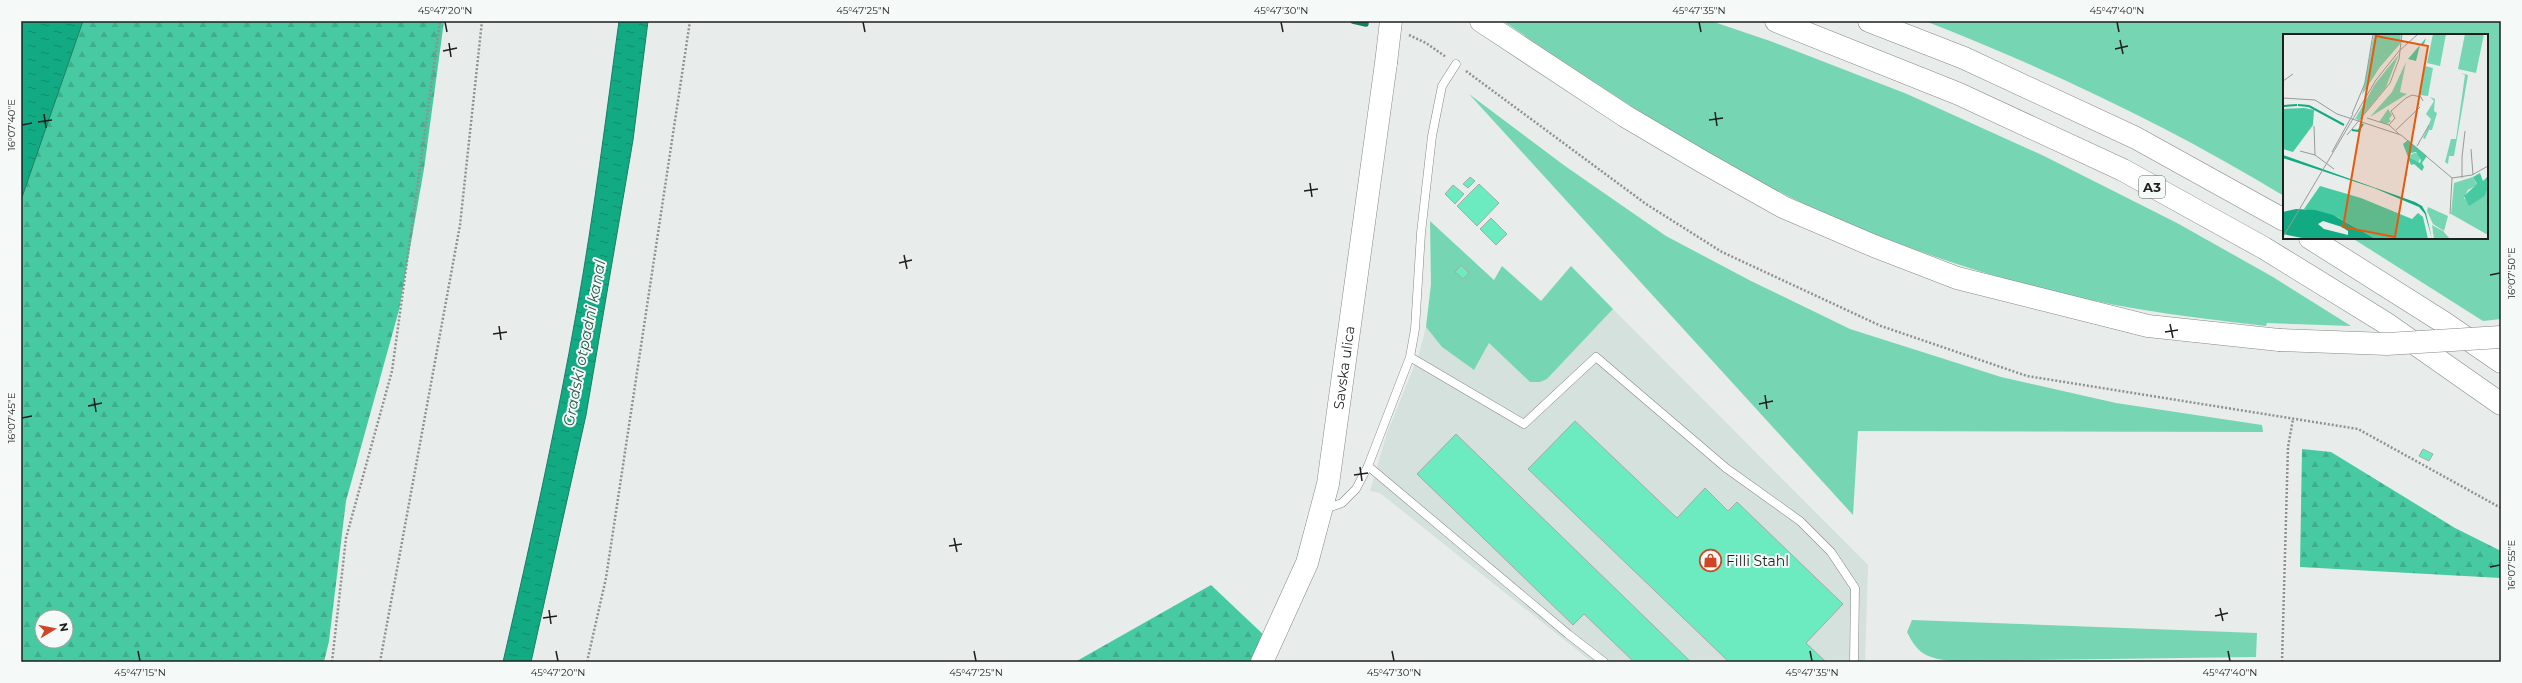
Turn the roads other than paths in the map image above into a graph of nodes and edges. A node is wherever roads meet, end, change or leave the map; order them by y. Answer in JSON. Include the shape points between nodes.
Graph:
{"nodes":[{"id":1,"x":1481,"y":21,"type":"edge"},
{"id":2,"x":1776,"y":21,"type":"edge"},
{"id":3,"x":1869,"y":21,"type":"edge"},
{"id":4,"x":1398,"y":27,"type":"edge"},
{"id":5,"x":1456,"y":64,"type":"road end"},
{"id":6,"x":2283,"y":219,"type":"edge"},
{"id":7,"x":2312,"y":239,"type":"edge"},
{"id":8,"x":2501,"y":337,"type":"edge"},
{"id":9,"x":1410,"y":357,"type":"junction"},
{"id":10,"x":2501,"y":362,"type":"edge"},
{"id":11,"x":2501,"y":404,"type":"edge"},
{"id":12,"x":1368,"y":466,"type":"junction"},
{"id":13,"x":1322,"y":510,"type":"junction"},
{"id":14,"x":1262,"y":662,"type":"edge"},
{"id":15,"x":1604,"y":662,"type":"edge"},
{"id":16,"x":1854,"y":662,"type":"edge"}],
"edges":[{"from":1,"to":8,"type":"main road","bridge":true,"via":[[1625,116],[1783,207],[1957,278],[2148,326],[2279,340],[2387,344]]},
{"from":2,"to":11,"type":"main road","number":"A3","via":[[1959,94],[2123,170],[2264,248],[2377,317]]},
{"from":3,"to":6,"type":"main road","number":"A3","via":[[1964,58],[2136,138]]},
{"from":4,"to":13,"type":"main road","name":"Savska ulica","bridge":true,"via":[[1386,63]]},
{"from":5,"to":9,"type":"lane","via":[[1442,86],[1432,136],[1421,233],[1415,329]]},
{"from":7,"to":10,"type":"main road"},
{"from":9,"to":12,"type":"lane"},
{"from":9,"to":16,"type":"lane","via":[[1524,424],[1596,356],[1726,468],[1800,522],[1831,552],[1855,588]]},
{"from":12,"to":13,"type":"lane","via":[[1356,489],[1342,503]]},
{"from":12,"to":15,"type":"lane"},
{"from":13,"to":14,"type":"main road","name":"Savska ulica","via":[[1300,582]]}]}
